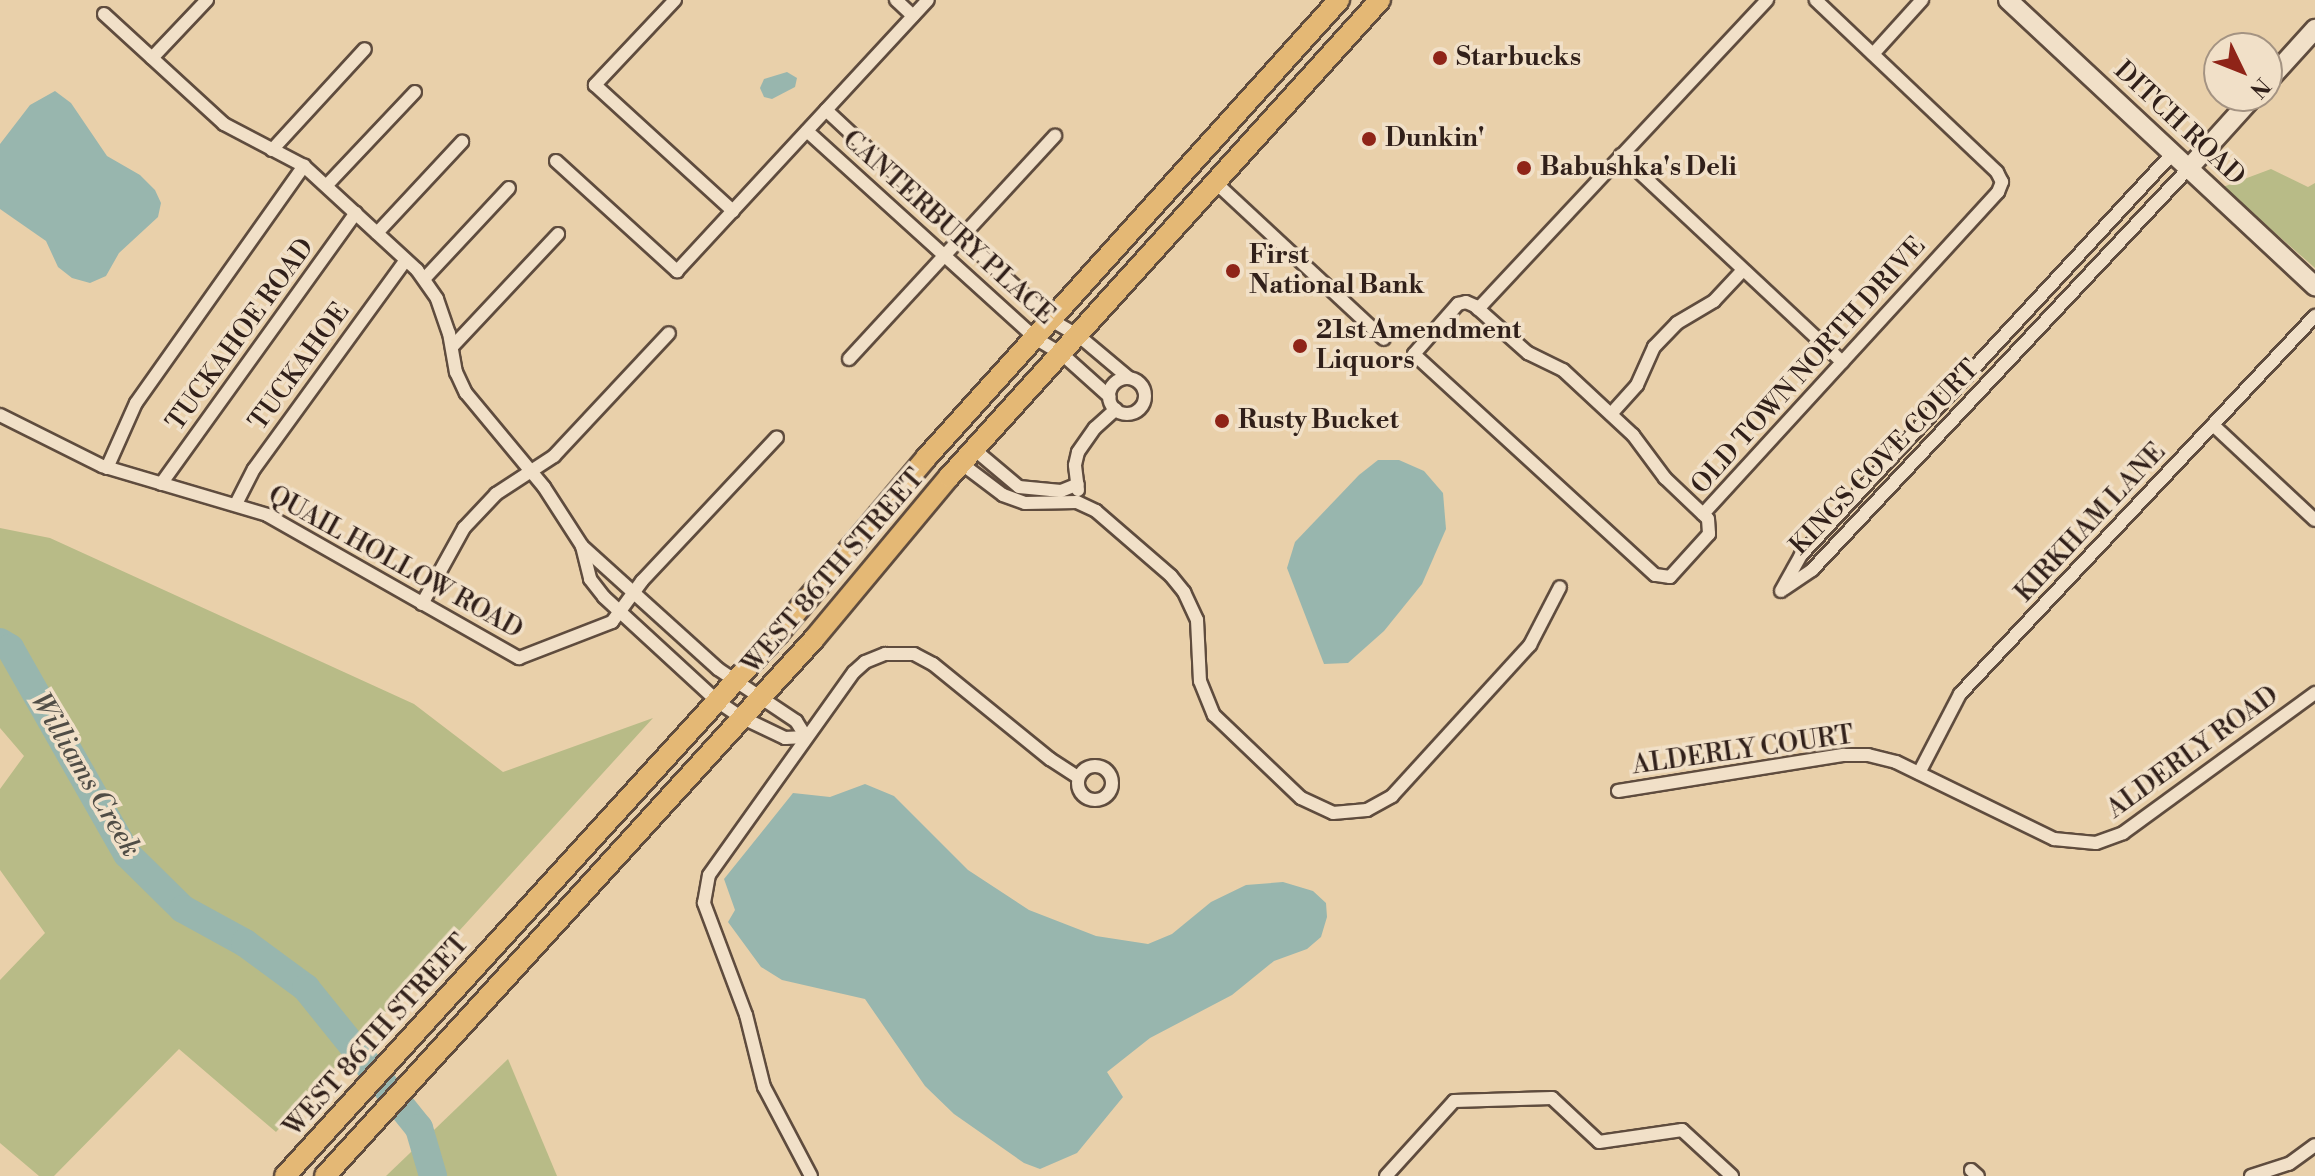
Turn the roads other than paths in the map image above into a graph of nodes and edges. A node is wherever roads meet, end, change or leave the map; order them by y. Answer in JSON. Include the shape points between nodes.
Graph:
{"nodes":[{"id":1,"x":207,"y":0,"type":"edge"},
{"id":2,"x":675,"y":0,"type":"edge"},
{"id":3,"x":896,"y":0,"type":"edge"},
{"id":4,"x":928,"y":0,"type":"edge"},
{"id":5,"x":1339,"y":0,"type":"edge"},
{"id":6,"x":1380,"y":0,"type":"edge"},
{"id":7,"x":1767,"y":0,"type":"edge"},
{"id":8,"x":1816,"y":0,"type":"edge"},
{"id":9,"x":1922,"y":0,"type":"edge"},
{"id":10,"x":2008,"y":0,"type":"edge"},
{"id":11,"x":104,"y":14,"type":"dead end"},
{"id":12,"x":913,"y":16,"type":"junction"},
{"id":13,"x":2315,"y":29,"type":"edge"},
{"id":14,"x":365,"y":49,"type":"dead end"},
{"id":15,"x":1873,"y":54,"type":"junction"},
{"id":16,"x":152,"y":58,"type":"junction"},
{"id":17,"x":2283,"y":64,"type":"edge"},
{"id":18,"x":415,"y":92,"type":"dead end"},
{"id":19,"x":826,"y":110,"type":"junction"},
{"id":20,"x":2240,"y":112,"type":"edge"},
{"id":21,"x":807,"y":131,"type":"junction"},
{"id":22,"x":1055,"y":136,"type":"dead end"},
{"id":23,"x":462,"y":142,"type":"dead end"},
{"id":24,"x":272,"y":150,"type":"junction"},
{"id":25,"x":2173,"y":153,"type":"junction"},
{"id":26,"x":1621,"y":155,"type":"junction"},
{"id":27,"x":556,"y":161,"type":"dead end"},
{"id":28,"x":304,"y":166,"type":"junction"},
{"id":29,"x":2189,"y":168,"type":"junction"},
{"id":30,"x":1216,"y":183,"type":"junction"},
{"id":31,"x":327,"y":185,"type":"junction"},
{"id":32,"x":509,"y":188,"type":"dead end"},
{"id":33,"x":733,"y":211,"type":"junction"},
{"id":34,"x":356,"y":213,"type":"junction"},
{"id":35,"x":377,"y":233,"type":"junction"},
{"id":36,"x":558,"y":234,"type":"dead end"},
{"id":37,"x":962,"y":237,"type":"junction"},
{"id":38,"x":945,"y":256,"type":"junction"},
{"id":39,"x":406,"y":260,"type":"junction"},
{"id":40,"x":1743,"y":270,"type":"junction"},
{"id":41,"x":425,"y":278,"type":"junction"},
{"id":42,"x":2315,"y":286,"type":"edge"},
{"id":43,"x":1478,"y":309,"type":"junction"},
{"id":44,"x":2315,"y":316,"type":"edge"},
{"id":45,"x":1051,"y":320,"type":"junction"},
{"id":46,"x":669,"y":333,"type":"dead end"},
{"id":47,"x":1079,"y":336,"type":"junction"},
{"id":48,"x":1035,"y":338,"type":"junction"},
{"id":49,"x":1384,"y":339,"type":"dead end"},
{"id":50,"x":452,"y":347,"type":"junction"},
{"id":51,"x":1062,"y":354,"type":"junction"},
{"id":52,"x":849,"y":359,"type":"dead end"},
{"id":53,"x":1842,"y":362,"type":"junction"},
{"id":54,"x":1129,"y":378,"type":"junction"},
{"id":55,"x":1113,"y":403,"type":"junction"},
{"id":56,"x":1611,"y":414,"type":"junction"},
{"id":57,"x":0,"y":415,"type":"edge"},
{"id":58,"x":2213,"y":425,"type":"junction"},
{"id":59,"x":777,"y":437,"type":"dead end"},
{"id":60,"x":968,"y":457,"type":"junction"},
{"id":61,"x":107,"y":468,"type":"junction"},
{"id":62,"x":532,"y":471,"type":"junction"},
{"id":63,"x":161,"y":484,"type":"junction"},
{"id":64,"x":1078,"y":484,"type":"junction"},
{"id":65,"x":1077,"y":502,"type":"junction"},
{"id":66,"x":236,"y":504,"type":"junction"},
{"id":67,"x":1703,"y":514,"type":"junction"},
{"id":68,"x":2315,"y":520,"type":"edge"},
{"id":69,"x":582,"y":546,"type":"junction"},
{"id":70,"x":1560,"y":587,"type":"dead end"},
{"id":71,"x":626,"y":602,"type":"junction"},
{"id":72,"x":422,"y":604,"type":"junction"},
{"id":73,"x":747,"y":690,"type":"junction"},
{"id":74,"x":2315,"y":693,"type":"edge"},
{"id":75,"x":729,"y":710,"type":"junction"},
{"id":76,"x":806,"y":737,"type":"junction"},
{"id":77,"x":1919,"y":773,"type":"junction"},
{"id":78,"x":1078,"y":777,"type":"dead end"},
{"id":79,"x":1618,"y":791,"type":"dead end"},
{"id":80,"x":2315,"y":1145,"type":"edge"},
{"id":81,"x":285,"y":1176,"type":"edge"},
{"id":82,"x":325,"y":1176,"type":"edge"},
{"id":83,"x":811,"y":1176,"type":"edge"},
{"id":84,"x":1386,"y":1176,"type":"edge"},
{"id":85,"x":1732,"y":1176,"type":"edge"},
{"id":86,"x":2251,"y":1176,"type":"edge"}],
"edges":[{"from":1,"to":16,"type":"street"},
{"from":2,"to":33,"type":"street","via":[[595,85]]},
{"from":3,"to":12,"type":"street"},
{"from":4,"to":12,"type":"street"},
{"from":5,"to":45,"type":"main road","name":"WEST 86TH STREET"},
{"from":6,"to":30,"type":"main road","name":"WEST 86TH STREET"},
{"from":7,"to":26,"type":"street"},
{"from":8,"to":15,"type":"street"},
{"from":9,"to":15,"type":"street"},
{"from":10,"to":25,"type":"main road","name":"DITCH ROAD"},
{"from":11,"to":16,"type":"street"},
{"from":12,"to":19,"type":"street"},
{"from":13,"to":17,"type":"main road"},
{"from":14,"to":24,"type":"street"},
{"from":15,"to":53,"type":"street","name":"OLD TOWN NORTH DRIVE","via":[[2002,182]]},
{"from":16,"to":24,"type":"street","via":[[233,130]]},
{"from":18,"to":31,"type":"street"},
{"from":19,"to":21,"type":"street"},
{"from":19,"to":37,"type":"street"},
{"from":20,"to":29,"type":"main road"},
{"from":21,"to":33,"type":"street"},
{"from":21,"to":38,"type":"street","name":"CANTERBURY PLACE"},
{"from":22,"to":37,"type":"street"},
{"from":23,"to":35,"type":"street"},
{"from":24,"to":28,"type":"street"},
{"from":25,"to":29,"type":"main road","name":"DITCH ROAD"},
{"from":25,"to":29,"type":"street","name":"KINGS COVE COURT","via":[[1801,555],[1781,591],[1812,570]]},
{"from":26,"to":40,"type":"street"},
{"from":26,"to":43,"type":"street"},
{"from":27,"to":33,"type":"street","via":[[677,271]]},
{"from":28,"to":31,"type":"street"},
{"from":28,"to":61,"type":"street","via":[[136,403]]},
{"from":29,"to":42,"type":"main road","name":"DITCH ROAD"},
{"from":30,"to":47,"type":"main road","name":"WEST 86TH STREET"},
{"from":30,"to":49,"type":"street"},
{"from":31,"to":34,"type":"street"},
{"from":32,"to":41,"type":"street"},
{"from":34,"to":35,"type":"street"},
{"from":34,"to":63,"type":"street","name":"TUCKAHOE ROAD"},
{"from":35,"to":39,"type":"street"},
{"from":36,"to":50,"type":"street"},
{"from":37,"to":38,"type":"street"},
{"from":37,"to":45,"type":"street"},
{"from":38,"to":48,"type":"street","name":"CANTERBURY PLACE"},
{"from":38,"to":52,"type":"street"},
{"from":39,"to":41,"type":"street"},
{"from":39,"to":66,"type":"street","name":"TUCKAHOE","via":[[254,469]]},
{"from":40,"to":53,"type":"street"},
{"from":40,"to":56,"type":"street","via":[[1714,301],[1677,323],[1654,347],[1637,385]]},
{"from":41,"to":50,"type":"street"},
{"from":43,"to":56,"type":"street","via":[[1528,353],[1563,370]]},
{"from":43,"to":67,"type":"street","name":"OLD TOWN NORTH DRIVE","via":[[1468,302],[1458,304],[1414,354],[1655,575],[1670,577],[1709,534]]},
{"from":44,"to":58,"type":"street","name":"KIRKHAM LANE"},
{"from":45,"to":47,"type":"street"},
{"from":45,"to":48,"type":"main road","name":"WEST 86TH STREET"},
{"from":46,"to":62,"type":"street","via":[[554,456]]},
{"from":47,"to":51,"type":"main road","name":"WEST 86TH STREET"},
{"from":47,"to":54,"type":"street"},
{"from":48,"to":51,"type":"street","name":"CANTERBURY PLACE"},
{"from":48,"to":73,"type":"main road","name":"WEST 86TH STREET","via":[[880,511]]},
{"from":50,"to":62,"type":"street","via":[[466,393]]},
{"from":51,"to":55,"type":"street","name":"CANTERBURY PLACE"},
{"from":51,"to":60,"type":"main road","name":"WEST 86TH STREET"},
{"from":53,"to":67,"type":"street","name":"OLD TOWN NORTH DRIVE"},
{"from":54,"to":55,"type":"street","via":[[1115,383]]},
{"from":54,"to":55,"type":"street","via":[[1142,386],[1144,401],[1135,412],[1125,413]]},
{"from":55,"to":64,"type":"street","via":[[1078,452]]},
{"from":56,"to":67,"type":"street"},
{"from":57,"to":61,"type":"street","name":"QUAIL HOLLOW ROAD"},
{"from":58,"to":68,"type":"street"},
{"from":58,"to":77,"type":"street","name":"KIRKHAM LANE","via":[[1960,694]]},
{"from":59,"to":71,"type":"street","name":"QUAIL HOLLOW ROAD"},
{"from":60,"to":64,"type":"street","via":[[1019,487],[1061,491]]},
{"from":60,"to":65,"type":"street","via":[[1003,495],[1025,503]]},
{"from":60,"to":73,"type":"main road","name":"WEST 86TH STREET","via":[[814,639]]},
{"from":61,"to":63,"type":"street","name":"QUAIL HOLLOW ROAD"},
{"from":62,"to":69,"type":"street"},
{"from":62,"to":72,"type":"street","via":[[496,494],[464,528]]},
{"from":63,"to":66,"type":"street","name":"QUAIL HOLLOW ROAD"},
{"from":64,"to":65,"type":"street"},
{"from":65,"to":70,"type":"street","via":[[1113,522],[1184,592],[1199,631],[1200,681],[1214,715],[1301,798],[1333,813],[1361,812],[1392,796],[1530,645]]},
{"from":66,"to":72,"type":"street","name":"QUAIL HOLLOW ROAD","via":[[267,515]]},
{"from":69,"to":71,"type":"street"},
{"from":69,"to":71,"type":"street","via":[[590,579]]},
{"from":71,"to":72,"type":"street","name":"QUAIL HOLLOW ROAD","via":[[605,628],[519,658]]},
{"from":71,"to":73,"type":"street"},
{"from":71,"to":75,"type":"street"},
{"from":73,"to":75,"type":"main road","name":"WEST 86TH STREET"},
{"from":73,"to":75,"type":"main road","name":"WEST 86TH STREET"},
{"from":73,"to":76,"type":"street","via":[[796,721]]},
{"from":74,"to":77,"type":"street","name":"ALDERLY ROAD","via":[[2123,833],[2096,843],[2054,839]]},
{"from":75,"to":76,"type":"street","via":[[785,738]]},
{"from":75,"to":81,"type":"main road","name":"WEST 86TH STREET","via":[[422,1024]]},
{"from":75,"to":82,"type":"main road","name":"WEST 86TH STREET","via":[[437,1053]]},
{"from":76,"to":78,"type":"street","via":[[859,667],[885,654],[907,653],[933,664]]},
{"from":76,"to":83,"type":"street","via":[[709,875],[703,896],[749,1026],[764,1087]]},
{"from":77,"to":79,"type":"street","name":"ALDERLY COURT","via":[[1890,760],[1856,755]]},
{"from":80,"to":86,"type":"street","via":[[2289,1164]]},
{"from":84,"to":85,"type":"street","via":[[1454,1101],[1552,1098],[1599,1142],[1682,1130]]}]}
